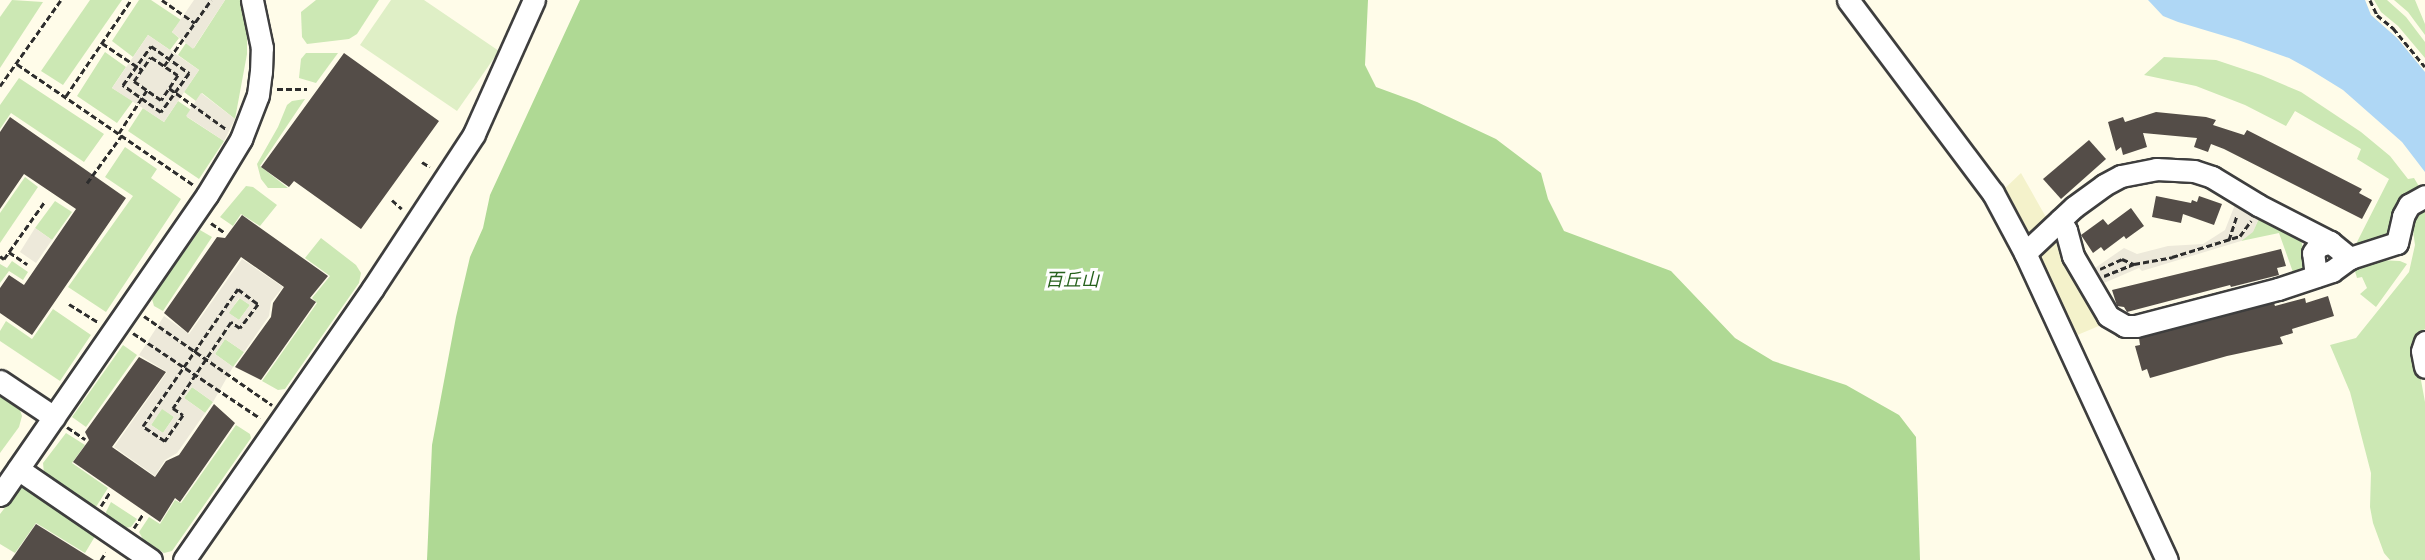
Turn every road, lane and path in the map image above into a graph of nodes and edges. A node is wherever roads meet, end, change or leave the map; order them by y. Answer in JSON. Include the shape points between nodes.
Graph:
{"nodes":[{"id":1,"x":53,"y":0,"type":"edge"},
{"id":2,"x":131,"y":0,"type":"edge"},
{"id":3,"x":162,"y":0,"type":"edge"},
{"id":4,"x":211,"y":0,"type":"edge"},
{"id":5,"x":252,"y":0,"type":"edge"},
{"id":6,"x":534,"y":0,"type":"edge"},
{"id":7,"x":1848,"y":0,"type":"edge"},
{"id":8,"x":2370,"y":0,"type":"edge"},
{"id":9,"x":59,"y":2,"type":"edge"},
{"id":10,"x":195,"y":23,"type":"junction"},
{"id":11,"x":102,"y":43,"type":"junction"},
{"id":12,"x":169,"y":59,"type":"junction"},
{"id":13,"x":17,"y":64,"type":"junction"},
{"id":14,"x":136,"y":66,"type":"junction"},
{"id":15,"x":164,"y":66,"type":"junction"},
{"id":16,"x":2425,"y":67,"type":"edge"},
{"id":17,"x":142,"y":70,"type":"junction"},
{"id":18,"x":0,"y":86,"type":"edge"},
{"id":19,"x":169,"y":88,"type":"junction"},
{"id":20,"x":307,"y":89,"type":"dead end"},
{"id":21,"x":147,"y":90,"type":"junction"},
{"id":22,"x":175,"y":92,"type":"junction"},
{"id":23,"x":258,"y":95,"type":"junction"},
{"id":24,"x":66,"y":96,"type":"junction"},
{"id":25,"x":142,"y":98,"type":"junction"},
{"id":26,"x":120,"y":134,"type":"junction"},
{"id":27,"x":242,"y":140,"type":"junction"},
{"id":28,"x":87,"y":183,"type":"dead end"},
{"id":29,"x":207,"y":195,"type":"junction"},
{"id":30,"x":2425,"y":196,"type":"edge"},
{"id":31,"x":45,"y":201,"type":"dead end"},
{"id":32,"x":2249,"y":201,"type":"junction"},
{"id":33,"x":2060,"y":220,"type":"junction"},
{"id":34,"x":2229,"y":240,"type":"junction"},
{"id":35,"x":2330,"y":242,"type":"junction"},
{"id":36,"x":9,"y":252,"type":"junction"},
{"id":37,"x":2025,"y":253,"type":"junction"},
{"id":38,"x":0,"y":256,"type":"edge"},
{"id":39,"x":2350,"y":258,"type":"junction"},
{"id":40,"x":27,"y":264,"type":"dead end"},
{"id":41,"x":2134,"y":264,"type":"junction"},
{"id":42,"x":2316,"y":276,"type":"junction"},
{"id":43,"x":2087,"y":279,"type":"junction"},
{"id":44,"x":69,"y":304,"type":"dead end"},
{"id":45,"x":121,"y":320,"type":"junction"},
{"id":46,"x":2425,"y":342,"type":"edge"},
{"id":47,"x":195,"y":351,"type":"junction"},
{"id":48,"x":206,"y":359,"type":"junction"},
{"id":49,"x":184,"y":367,"type":"junction"},
{"id":50,"x":2425,"y":367,"type":"edge"},
{"id":51,"x":196,"y":375,"type":"junction"},
{"id":52,"x":0,"y":381,"type":"edge"},
{"id":53,"x":48,"y":414,"type":"junction"},
{"id":54,"x":280,"y":422,"type":"junction"},
{"id":55,"x":9,"y":470,"type":"edge"},
{"id":56,"x":0,"y":495,"type":"edge"},
{"id":57,"x":151,"y":560,"type":"edge"},
{"id":58,"x":184,"y":560,"type":"edge"},
{"id":59,"x":2167,"y":560,"type":"edge"}],
"edges":[{"from":1,"to":9,"type":"path"},
{"from":2,"to":11,"type":"path"},
{"from":3,"to":10,"type":"path"},
{"from":4,"to":10,"type":"path"},
{"from":5,"to":23,"type":"street","via":[[262,48]]},
{"from":6,"to":54,"type":"street","via":[[474,134]]},
{"from":7,"to":37,"type":"street","via":[[1993,193]]},
{"from":8,"to":16,"type":"path","via":[[2377,15]]},
{"from":9,"to":13,"type":"path"},
{"from":10,"to":12,"type":"path"},
{"from":11,"to":14,"type":"path"},
{"from":11,"to":24,"type":"path"},
{"from":12,"to":14,"type":"path","via":[[151,46]]},
{"from":12,"to":15,"type":"path"},
{"from":12,"to":22,"type":"path","via":[[189,73]]},
{"from":13,"to":18,"type":"path"},
{"from":13,"to":24,"type":"path"},
{"from":14,"to":17,"type":"path"},
{"from":14,"to":25,"type":"path","via":[[123,85]]},
{"from":15,"to":17,"type":"path","via":[[151,57]]},
{"from":15,"to":19,"type":"path","via":[[178,75]]},
{"from":17,"to":21,"type":"path","via":[[134,81]]},
{"from":19,"to":21,"type":"path","via":[[161,100]]},
{"from":19,"to":22,"type":"path"},
{"from":20,"to":23,"type":"path","via":[[283,87]]},
{"from":21,"to":25,"type":"path"},
{"from":22,"to":25,"type":"path","via":[[161,112]]},
{"from":22,"to":27,"type":"path"},
{"from":23,"to":27,"type":"street"},
{"from":24,"to":26,"type":"path"},
{"from":25,"to":26,"type":"path"},
{"from":26,"to":28,"type":"path"},
{"from":26,"to":29,"type":"path"},
{"from":27,"to":29,"type":"street"},
{"from":29,"to":45,"type":"street"},
{"from":30,"to":39,"type":"street","via":[[2409,205],[2397,243]]},
{"from":31,"to":36,"type":"path"},
{"from":32,"to":33,"type":"street","via":[[2202,173],[2156,169],[2121,176]]},
{"from":32,"to":34,"type":"path","via":[[2241,205]]},
{"from":32,"to":34,"type":"path","via":[[2248,228]]},
{"from":32,"to":35,"type":"street"},
{"from":33,"to":37,"type":"street"},
{"from":33,"to":43,"type":"street","via":[[2073,256]]},
{"from":34,"to":41,"type":"path"},
{"from":35,"to":39,"type":"street"},
{"from":35,"to":42,"type":"street","via":[[2318,246],[2313,253]]},
{"from":36,"to":38,"type":"path","via":[[4,259]]},
{"from":36,"to":40,"type":"path"},
{"from":37,"to":59,"type":"street"},
{"from":39,"to":42,"type":"street","via":[[2332,271]]},
{"from":41,"to":43,"type":"path"},
{"from":41,"to":43,"type":"path","via":[[2122,259]]},
{"from":42,"to":43,"type":"street","via":[[2136,326],[2117,323],[2108,316]]},
{"from":44,"to":45,"type":"path"},
{"from":45,"to":47,"type":"path"},
{"from":45,"to":49,"type":"path"},
{"from":45,"to":53,"type":"street"},
{"from":46,"to":50,"type":"street"},
{"from":47,"to":48,"type":"path"},
{"from":47,"to":48,"type":"path","via":[[238,289],[258,304],[240,328],[231,322]]},
{"from":47,"to":49,"type":"path"},
{"from":48,"to":51,"type":"path"},
{"from":48,"to":54,"type":"path"},
{"from":49,"to":51,"type":"path"},
{"from":49,"to":51,"type":"path","via":[[143,426],[165,441],[183,415],[173,408]]},
{"from":51,"to":54,"type":"path"},
{"from":52,"to":53,"type":"street"},
{"from":53,"to":55,"type":"street"},
{"from":54,"to":58,"type":"street"},
{"from":55,"to":56,"type":"street"},
{"from":55,"to":57,"type":"street"}]}
